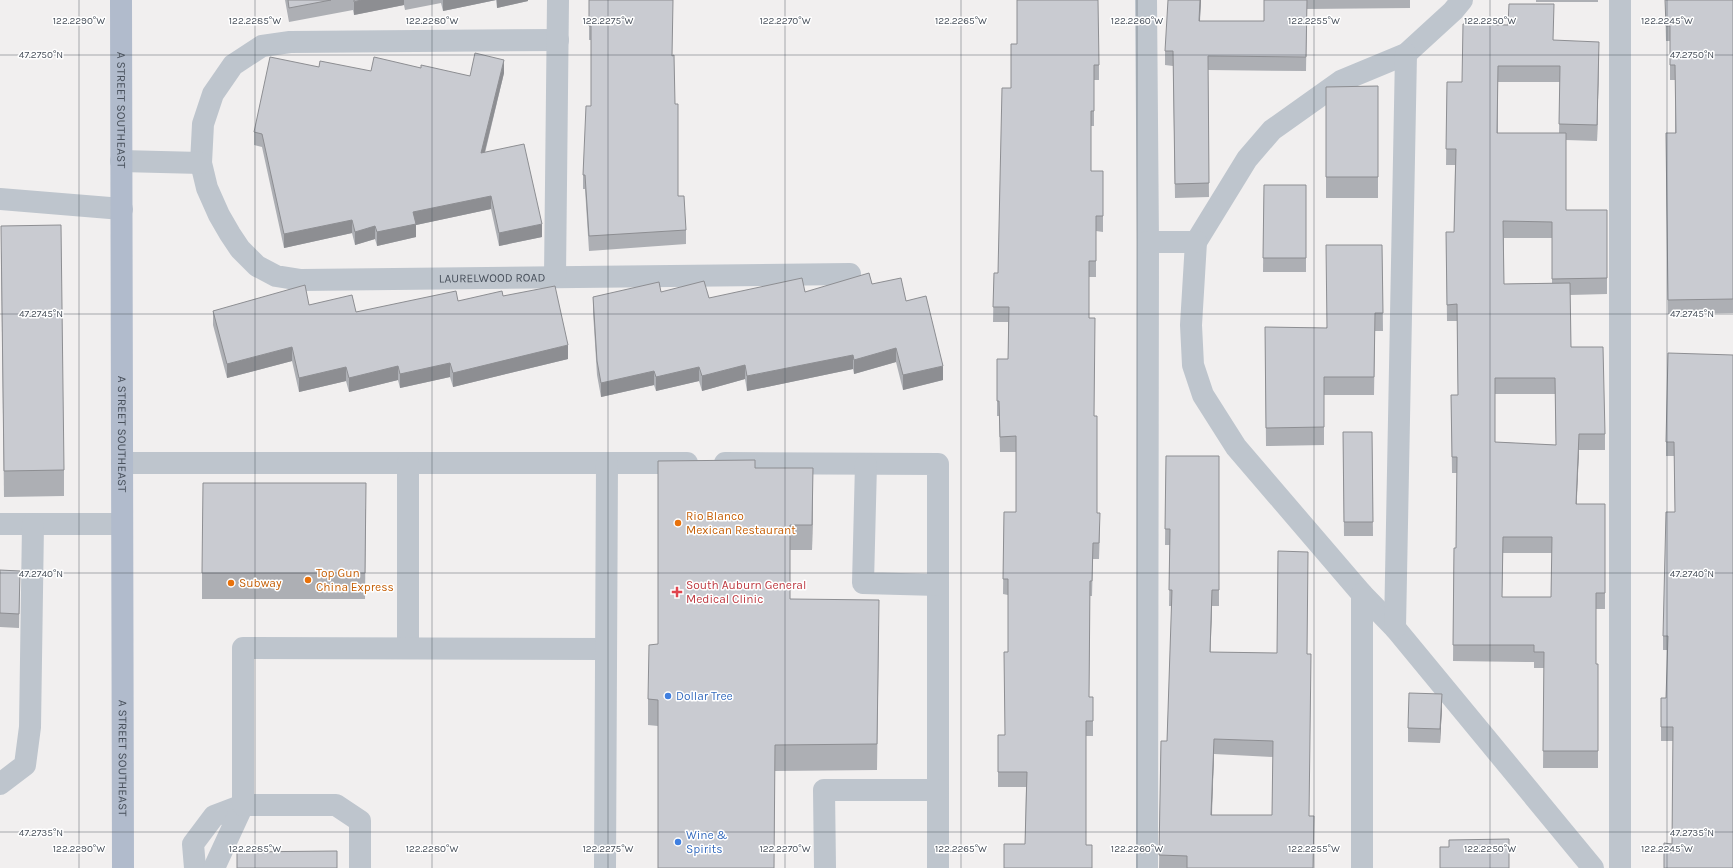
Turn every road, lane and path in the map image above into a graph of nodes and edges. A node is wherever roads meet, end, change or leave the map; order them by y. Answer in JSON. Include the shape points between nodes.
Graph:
{"nodes":[{"id":1,"x":121,"y":0,"type":"edge"},
{"id":2,"x":558,"y":0,"type":"edge"},
{"id":3,"x":1146,"y":0,"type":"edge"},
{"id":4,"x":1462,"y":0,"type":"edge"},
{"id":5,"x":1620,"y":0,"type":"edge"},
{"id":6,"x":558,"y":40,"type":"junction"},
{"id":7,"x":1406,"y":54,"type":"junction"},
{"id":8,"x":121,"y":160,"type":"junction"},
{"id":9,"x":201,"y":163,"type":"junction"},
{"id":10,"x":0,"y":199,"type":"edge"},
{"id":11,"x":122,"y":209,"type":"junction"},
{"id":12,"x":1148,"y":242,"type":"junction"},
{"id":13,"x":1196,"y":242,"type":"junction"},
{"id":14,"x":850,"y":274,"type":"dead end"},
{"id":15,"x":555,"y":276,"type":"junction"},
{"id":16,"x":122,"y":463,"type":"junction"},
{"id":17,"x":408,"y":463,"type":"junction"},
{"id":18,"x":607,"y":463,"type":"junction"},
{"id":19,"x":866,"y":464,"type":"junction"},
{"id":20,"x":0,"y":524,"type":"edge"},
{"id":21,"x":33,"y":524,"type":"junction"},
{"id":22,"x":122,"y":524,"type":"junction"},
{"id":23,"x":938,"y":585,"type":"junction"},
{"id":24,"x":1362,"y":594,"type":"junction"},
{"id":25,"x":1395,"y":628,"type":"junction"},
{"id":26,"x":408,"y":648,"type":"junction"},
{"id":27,"x":606,"y":649,"type":"junction"},
{"id":28,"x":0,"y":784,"type":"edge"},
{"id":29,"x":938,"y":790,"type":"junction"},
{"id":30,"x":243,"y":805,"type":"junction"},
{"id":31,"x":123,"y":868,"type":"edge"},
{"id":32,"x":195,"y":868,"type":"edge"},
{"id":33,"x":214,"y":868,"type":"edge"},
{"id":34,"x":360,"y":868,"type":"edge"},
{"id":35,"x":606,"y":868,"type":"edge"},
{"id":36,"x":824,"y":868,"type":"edge"},
{"id":37,"x":938,"y":868,"type":"edge"},
{"id":38,"x":1147,"y":868,"type":"edge"},
{"id":39,"x":1362,"y":868,"type":"edge"},
{"id":40,"x":1593,"y":868,"type":"edge"},
{"id":41,"x":1620,"y":868,"type":"edge"}],
"edges":[{"from":1,"to":8,"type":"main road","name":"A STREET SOUTHEAST"},
{"from":2,"to":6,"type":"street"},
{"from":3,"to":12,"type":"street"},
{"from":4,"to":7,"type":"street"},
{"from":5,"to":41,"type":"street"},
{"from":6,"to":9,"type":"street","name":"LAURELWOOD ROAD","via":[[290,42],[262,46],[233,65],[213,94],[203,124]]},
{"from":6,"to":15,"type":"street"},
{"from":7,"to":13,"type":"street","via":[[1341,81],[1272,130],[1247,160]]},
{"from":7,"to":25,"type":"street"},
{"from":8,"to":9,"type":"street"},
{"from":8,"to":11,"type":"main road","name":"A STREET SOUTHEAST"},
{"from":9,"to":15,"type":"street","name":"LAURELWOOD ROAD","via":[[207,188],[230,234],[257,266],[276,276],[301,280]]},
{"from":10,"to":11,"type":"street"},
{"from":11,"to":16,"type":"main road","name":"A STREET SOUTHEAST"},
{"from":12,"to":13,"type":"street"},
{"from":12,"to":38,"type":"street"},
{"from":13,"to":24,"type":"street","via":[[1191,325],[1193,365],[1203,395],[1236,447]]},
{"from":14,"to":15,"type":"street","name":"LAURELWOOD ROAD"},
{"from":16,"to":17,"type":"street"},
{"from":16,"to":22,"type":"main road","name":"A STREET SOUTHEAST"},
{"from":17,"to":18,"type":"street"},
{"from":17,"to":26,"type":"street"},
{"from":18,"to":19,"type":"street"},
{"from":18,"to":27,"type":"street"},
{"from":19,"to":23,"type":"street","via":[[938,464]]},
{"from":19,"to":23,"type":"street","via":[[862,583]]},
{"from":20,"to":21,"type":"street"},
{"from":21,"to":22,"type":"street"},
{"from":21,"to":28,"type":"street","via":[[30,727],[25,765]]},
{"from":22,"to":31,"type":"main road","name":"A STREET SOUTHEAST"},
{"from":23,"to":29,"type":"street"},
{"from":24,"to":25,"type":"street"},
{"from":24,"to":39,"type":"street"},
{"from":25,"to":40,"type":"street"},
{"from":26,"to":27,"type":"street"},
{"from":26,"to":30,"type":"street","via":[[243,648]]},
{"from":27,"to":35,"type":"street"},
{"from":29,"to":36,"type":"street","via":[[824,790]]},
{"from":29,"to":37,"type":"street"},
{"from":30,"to":32,"type":"street","via":[[214,816],[193,844]]},
{"from":30,"to":33,"type":"street"},
{"from":30,"to":34,"type":"street","via":[[336,805],[360,822]]}]}
